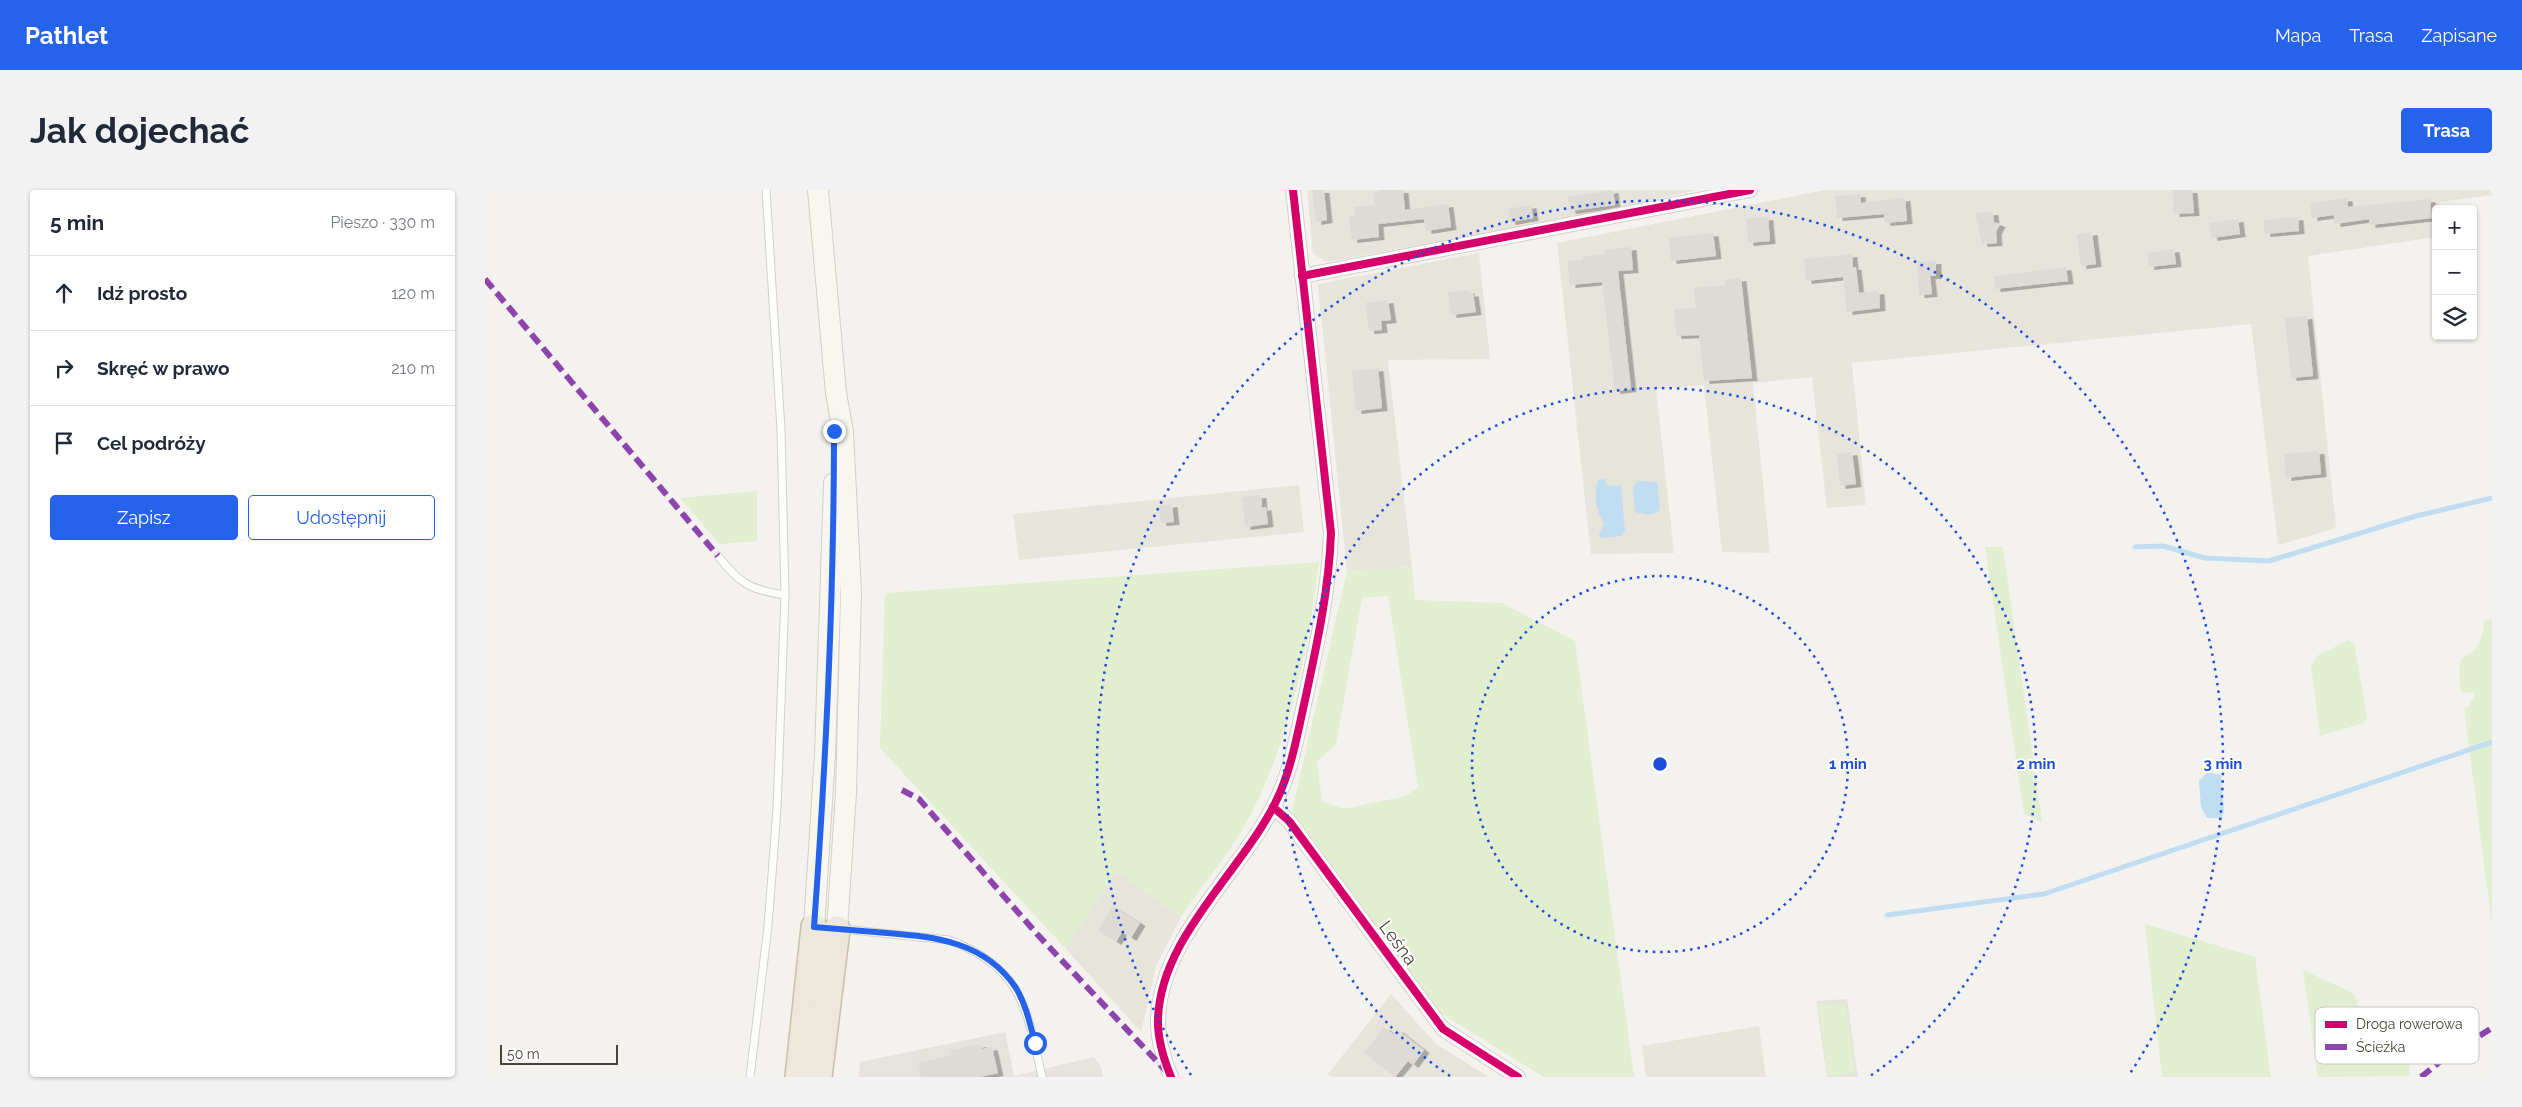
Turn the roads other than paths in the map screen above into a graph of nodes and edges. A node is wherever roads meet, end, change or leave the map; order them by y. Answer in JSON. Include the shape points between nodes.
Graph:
{"nodes":[{"id":1,"x":766,"y":190,"type":"edge"},
{"id":2,"x":818,"y":190,"type":"edge"},
{"id":3,"x":1293,"y":190,"type":"edge"},
{"id":4,"x":1750,"y":190,"type":"edge"},
{"id":5,"x":1302,"y":276,"type":"junction"},
{"id":6,"x":718,"y":556,"type":"dead end"},
{"id":7,"x":785,"y":595,"type":"junction"},
{"id":8,"x":1273,"y":806,"type":"junction"},
{"id":9,"x":826,"y":928,"type":"junction"},
{"id":10,"x":749,"y":1077,"type":"edge"},
{"id":11,"x":798,"y":1077,"type":"edge"},
{"id":12,"x":819,"y":1077,"type":"edge"},
{"id":13,"x":1042,"y":1077,"type":"edge"},
{"id":14,"x":1171,"y":1077,"type":"edge"},
{"id":15,"x":1518,"y":1077,"type":"edge"}],
"edges":[{"from":1,"to":7,"type":"lane","via":[[781,430]]},
{"from":2,"to":9,"type":"main road","via":[[836,393],[843,432],[851,593],[846,793]]},
{"from":3,"to":5,"type":"street"},
{"from":4,"to":5,"type":"street"},
{"from":5,"to":8,"type":"street","via":[[1331,532],[1330,575],[1298,730]]},
{"from":6,"to":7,"type":"lane","via":[[746,585]]},
{"from":7,"to":10,"type":"lane","via":[[777,809],[768,926]]},
{"from":8,"to":14,"type":"street","via":[[1190,928],[1169,969],[1158,1023]]},
{"from":8,"to":15,"type":"street","name":"Leśna","via":[[1289,821],[1443,1029]]},
{"from":9,"to":11,"type":"highway"},
{"from":9,"to":12,"type":"highway"},
{"from":9,"to":13,"type":"lane","via":[[940,938],[965,946],[986,959],[1010,981],[1024,1004]]}]}
